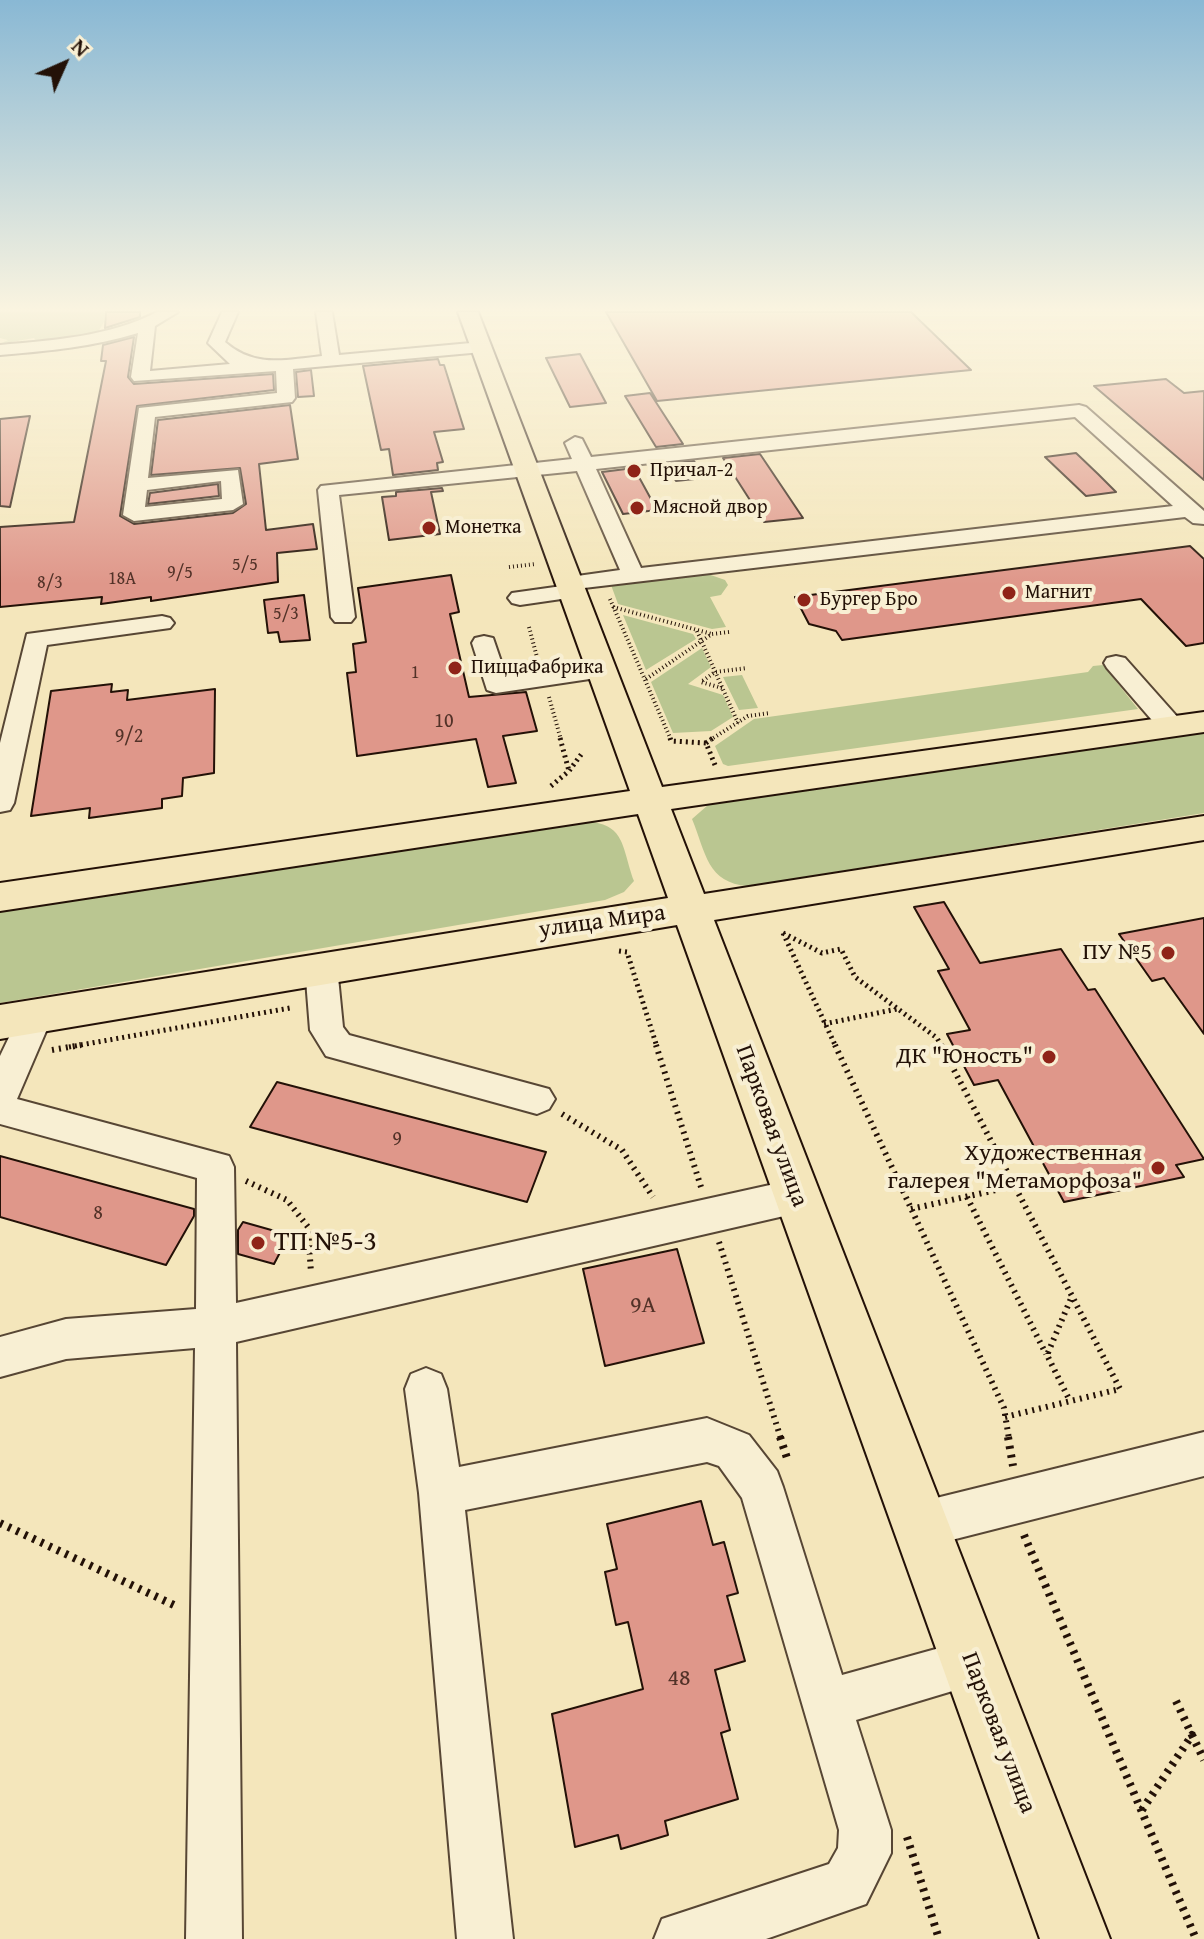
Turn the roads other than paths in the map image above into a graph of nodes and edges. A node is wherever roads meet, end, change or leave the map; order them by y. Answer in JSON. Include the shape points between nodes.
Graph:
{"nodes":[{"id":1,"x":241,"y":402,"type":"edge"},
{"id":2,"x":503,"y":402,"type":"edge"},
{"id":3,"x":575,"y":443,"type":"dead end"},
{"id":4,"x":584,"y":464,"type":"junction"},
{"id":5,"x":528,"y":470,"type":"junction"},
{"id":6,"x":137,"y":485,"type":"junction"},
{"id":7,"x":1197,"y":516,"type":"edge"},
{"id":8,"x":634,"y":577,"type":"junction"},
{"id":9,"x":573,"y":587,"type":"junction"},
{"id":10,"x":520,"y":598,"type":"dead end"},
{"id":11,"x":343,"y":617,"type":"dead end"},
{"id":12,"x":162,"y":623,"type":"dead end"},
{"id":13,"x":484,"y":643,"type":"dead end"},
{"id":14,"x":1116,"y":663,"type":"dead end"},
{"id":15,"x":603,"y":670,"type":"junction"},
{"id":16,"x":11,"y":704,"type":"edge"},
{"id":17,"x":1188,"y":725,"type":"edge"},
{"id":18,"x":651,"y":801,"type":"junction"},
{"id":19,"x":0,"y":803,"type":"edge"},
{"id":20,"x":1204,"y":828,"type":"edge"},
{"id":21,"x":0,"y":897,"type":"edge"},
{"id":22,"x":691,"y":909,"type":"junction"},
{"id":23,"x":321,"y":967,"type":"junction"},
{"id":24,"x":18,"y":1018,"type":"edge"},
{"id":25,"x":0,"y":1093,"type":"edge"},
{"id":26,"x":537,"y":1099,"type":"road end"},
{"id":27,"x":0,"y":1105,"type":"edge"},
{"id":28,"x":797,"y":1196,"type":"junction"},
{"id":29,"x":216,"y":1327,"type":"junction"},
{"id":30,"x":0,"y":1357,"type":"edge"},
{"id":31,"x":426,"y":1389,"type":"dead end"},
{"id":32,"x":1204,"y":1454,"type":"edge"},
{"id":33,"x":441,"y":1493,"type":"junction"},
{"id":34,"x":920,"y":1525,"type":"junction"},
{"id":35,"x":972,"y":1663,"type":"junction"},
{"id":36,"x":826,"y":1704,"type":"junction"},
{"id":37,"x":214,"y":1939,"type":"edge"},
{"id":38,"x":485,"y":1939,"type":"edge"},
{"id":39,"x":682,"y":1939,"type":"edge"},
{"id":40,"x":1075,"y":1939,"type":"edge"}],
"edges":[{"from":1,"to":6,"type":"lane","via":[[146,412]]},
{"from":2,"to":5,"type":"main road","name":"Парковая улица"},
{"from":3,"to":4,"type":"lane"},
{"from":4,"to":5,"type":"lane"},
{"from":4,"to":7,"type":"lane","via":[[1079,411]]},
{"from":4,"to":8,"type":"lane"},
{"from":5,"to":9,"type":"main road","name":"Парковая улица"},
{"from":5,"to":11,"type":"lane","via":[[328,490]]},
{"from":6,"to":6,"type":"lane","via":[[134,515],[233,504],[231,474]]},
{"from":7,"to":8,"type":"lane"},
{"from":8,"to":9,"type":"lane"},
{"from":9,"to":10,"type":"lane"},
{"from":9,"to":15,"type":"main road","name":"Парковая улица"},
{"from":12,"to":16,"type":"lane","via":[[36,639]]},
{"from":13,"to":15,"type":"lane","via":[[496,685]]},
{"from":14,"to":17,"type":"lane"},
{"from":15,"to":18,"type":"main road","name":"Парковая улица"},
{"from":16,"to":19,"type":"lane"},
{"from":17,"to":18,"type":"main road"},
{"from":18,"to":21,"type":"main road"},
{"from":18,"to":22,"type":"main road","name":"Парковая улица"},
{"from":20,"to":22,"type":"main road","name":"улица Мира"},
{"from":22,"to":23,"type":"main road","name":"улица Мира"},
{"from":22,"to":28,"type":"main road","name":"Парковая улица"},
{"from":23,"to":24,"type":"main road","name":"улица Мира"},
{"from":23,"to":26,"type":"lane","via":[[327,1030],[338,1046]]},
{"from":24,"to":25,"type":"lane"},
{"from":27,"to":29,"type":"lane","via":[[6,1111],[216,1167]]},
{"from":28,"to":29,"type":"lane"},
{"from":28,"to":34,"type":"main road","name":"Парковая улица"},
{"from":29,"to":30,"type":"lane","via":[[66,1339]]},
{"from":29,"to":37,"type":"lane"},
{"from":31,"to":33,"type":"lane"},
{"from":32,"to":34,"type":"lane","via":[[1085,1497],[1018,1500]]},
{"from":33,"to":36,"type":"lane","via":[[707,1440],[734,1450],[761,1487]]},
{"from":33,"to":38,"type":"lane"},
{"from":34,"to":35,"type":"main road","name":"Парковая улица"},
{"from":35,"to":36,"type":"lane"},
{"from":35,"to":40,"type":"main road","name":"Парковая улица"},
{"from":36,"to":39,"type":"lane","via":[[865,1830],[864,1853],[847,1885]]}]}
